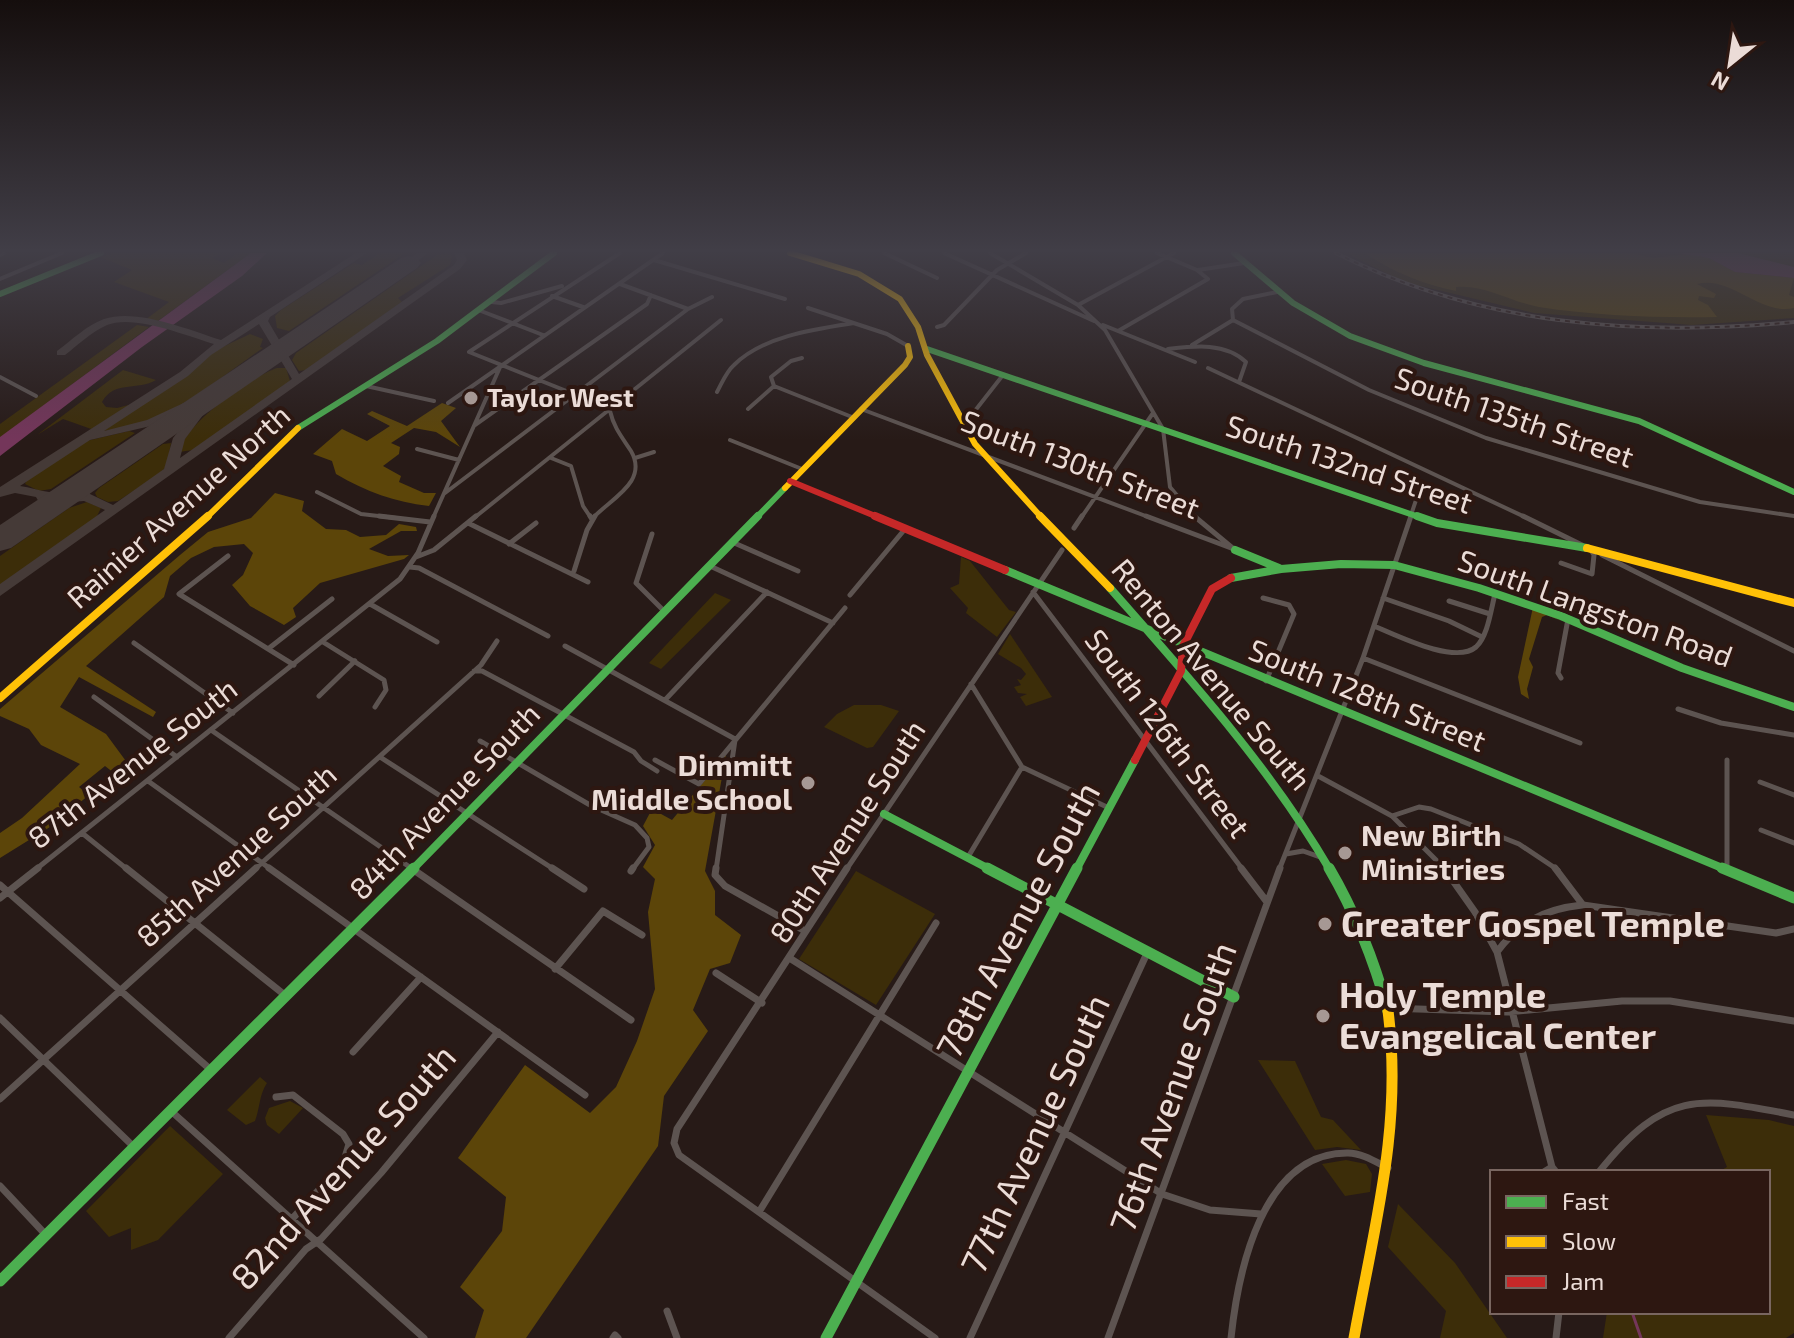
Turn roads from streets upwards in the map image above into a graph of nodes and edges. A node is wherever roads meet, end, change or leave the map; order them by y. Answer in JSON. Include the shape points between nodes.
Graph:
{"nodes":[{"id":1,"x":474,"y":315,"type":"edge"},
{"id":2,"x":492,"y":315,"type":"edge"},
{"id":3,"x":523,"y":315,"type":"edge"},
{"id":4,"x":573,"y":315,"type":"edge"},
{"id":5,"x":631,"y":315,"type":"edge"},
{"id":6,"x":680,"y":315,"type":"edge"},
{"id":7,"x":831,"y":315,"type":"edge"},
{"id":8,"x":910,"y":315,"type":"edge"},
{"id":9,"x":954,"y":315,"type":"edge"},
{"id":10,"x":1082,"y":315,"type":"edge"},
{"id":11,"x":1091,"y":315,"type":"edge"},
{"id":12,"x":1145,"y":315,"type":"edge"},
{"id":13,"x":1233,"y":315,"type":"edge"},
{"id":14,"x":1315,"y":315,"type":"edge"},
{"id":15,"x":721,"y":320,"type":"dead end"},
{"id":16,"x":1233,"y":320,"type":"junction"},
{"id":17,"x":512,"y":323,"type":"junction"},
{"id":18,"x":854,"y":323,"type":"junction"},
{"id":19,"x":1101,"y":324,"type":"junction"},
{"id":20,"x":937,"y":327,"type":"dead end"},
{"id":21,"x":1117,"y":332,"type":"junction"},
{"id":22,"x":544,"y":336,"type":"junction"},
{"id":23,"x":923,"y":339,"type":"junction"},
{"id":24,"x":1192,"y":345,"type":"junction"},
{"id":25,"x":908,"y":346,"type":"joint"},
{"id":26,"x":927,"y":349,"type":"junction"},
{"id":27,"x":1167,"y":349,"type":"junction"},
{"id":28,"x":944,"y":354,"type":"junction"},
{"id":29,"x":802,"y":358,"type":"dead end"},
{"id":30,"x":1195,"y":362,"type":"dead end"},
{"id":31,"x":501,"y":365,"type":"junction"},
{"id":32,"x":1208,"y":368,"type":"dead end"},
{"id":33,"x":1003,"y":375,"type":"junction"},
{"id":34,"x":0,"y":377,"type":"edge"},
{"id":35,"x":538,"y":381,"type":"junction"},
{"id":36,"x":1239,"y":383,"type":"junction"},
{"id":37,"x":365,"y":385,"type":"junction"},
{"id":38,"x":774,"y":386,"type":"junction"},
{"id":39,"x":717,"y":392,"type":"dead end"},
{"id":40,"x":575,"y":395,"type":"junction"},
{"id":41,"x":36,"y":396,"type":"dead end"},
{"id":42,"x":434,"y":401,"type":"dead end"},
{"id":43,"x":448,"y":403,"type":"dead end"},
{"id":44,"x":748,"y":409,"type":"dead end"},
{"id":45,"x":861,"y":409,"type":"junction"},
{"id":46,"x":610,"y":410,"type":"junction"},
{"id":47,"x":974,"y":412,"type":"dead end"},
{"id":48,"x":1153,"y":412,"type":"junction"},
{"id":49,"x":852,"y":417,"type":"junction"},
{"id":50,"x":1147,"y":424,"type":"junction"},
{"id":51,"x":474,"y":426,"type":"junction"},
{"id":52,"x":1163,"y":429,"type":"junction"},
{"id":53,"x":730,"y":440,"type":"dead end"},
{"id":54,"x":417,"y":449,"type":"dead end"},
{"id":55,"x":654,"y":452,"type":"dead end"},
{"id":56,"x":981,"y":453,"type":"junction"},
{"id":57,"x":551,"y":458,"type":"junction"},
{"id":58,"x":635,"y":458,"type":"junction"},
{"id":59,"x":459,"y":460,"type":"junction"},
{"id":60,"x":802,"y":469,"type":"junction"},
{"id":61,"x":790,"y":481,"type":"junction"},
{"id":62,"x":1420,"y":488,"type":"dead end"},
{"id":63,"x":1794,"y":490,"type":"edge"},
{"id":64,"x":317,"y":492,"type":"dead end"},
{"id":65,"x":444,"y":493,"type":"junction"},
{"id":66,"x":1095,"y":496,"type":"junction"},
{"id":67,"x":1411,"y":515,"type":"junction"},
{"id":68,"x":1794,"y":516,"type":"edge"},
{"id":69,"x":592,"y":519,"type":"junction"},
{"id":70,"x":431,"y":522,"type":"junction"},
{"id":71,"x":468,"y":523,"type":"junction"},
{"id":72,"x":536,"y":523,"type":"dead end"},
{"id":73,"x":906,"y":528,"type":"junction"},
{"id":74,"x":1074,"y":528,"type":"dead end"},
{"id":75,"x":652,"y":534,"type":"dead end"},
{"id":76,"x":731,"y":542,"type":"junction"},
{"id":77,"x":509,"y":544,"type":"junction"},
{"id":78,"x":1590,"y":549,"type":"junction"},
{"id":79,"x":1062,"y":550,"type":"dead end"},
{"id":80,"x":1235,"y":550,"type":"junction"},
{"id":81,"x":228,"y":556,"type":"dead end"},
{"id":82,"x":415,"y":557,"type":"junction"},
{"id":83,"x":1561,"y":563,"type":"dead end"},
{"id":84,"x":709,"y":565,"type":"junction"},
{"id":85,"x":1394,"y":565,"type":"junction"},
{"id":86,"x":410,"y":567,"type":"junction"},
{"id":87,"x":1281,"y":569,"type":"junction"},
{"id":88,"x":574,"y":571,"type":"dead end"},
{"id":89,"x":798,"y":571,"type":"dead end"},
{"id":90,"x":588,"y":582,"type":"dead end"},
{"id":91,"x":1035,"y":587,"type":"junction"},
{"id":92,"x":767,"y":592,"type":"junction"},
{"id":93,"x":1495,"y":593,"type":"junction"},
{"id":94,"x":850,"y":595,"type":"dead end"},
{"id":95,"x":1263,"y":598,"type":"dead end"},
{"id":96,"x":1383,"y":598,"type":"junction"},
{"id":97,"x":332,"y":599,"type":"dead end"},
{"id":98,"x":1449,"y":601,"type":"dead end"},
{"id":99,"x":1122,"y":602,"type":"junction"},
{"id":100,"x":1794,"y":603,"type":"edge"},
{"id":101,"x":370,"y":604,"type":"junction"},
{"id":102,"x":845,"y":608,"type":"dead end"},
{"id":103,"x":664,"y":611,"type":"junction"},
{"id":104,"x":1108,"y":614,"type":"junction"},
{"id":105,"x":1490,"y":614,"type":"junction"},
{"id":106,"x":1568,"y":619,"type":"junction"},
{"id":107,"x":833,"y":623,"type":"junction"},
{"id":108,"x":1374,"y":626,"type":"junction"},
{"id":109,"x":1148,"y":631,"type":"junction"},
{"id":110,"x":548,"y":636,"type":"dead end"},
{"id":111,"x":1480,"y":636,"type":"junction"},
{"id":112,"x":497,"y":641,"type":"dead end"},
{"id":113,"x":323,"y":642,"type":"junction"},
{"id":114,"x":437,"y":642,"type":"dead end"},
{"id":115,"x":134,"y":643,"type":"dead end"},
{"id":116,"x":565,"y":646,"type":"dead end"},
{"id":117,"x":1183,"y":646,"type":"junction"},
{"id":118,"x":268,"y":649,"type":"junction"},
{"id":119,"x":1794,"y":651,"type":"edge"},
{"id":120,"x":1363,"y":658,"type":"junction"},
{"id":121,"x":355,"y":661,"type":"junction"},
{"id":122,"x":294,"y":665,"type":"junction"},
{"id":123,"x":608,"y":669,"type":"junction"},
{"id":124,"x":474,"y":671,"type":"junction"},
{"id":125,"x":1181,"y":671,"type":"junction"},
{"id":126,"x":1561,"y":678,"type":"dead end"},
{"id":127,"x":1266,"y":681,"type":"junction"},
{"id":128,"x":971,"y":684,"type":"junction"},
{"id":129,"x":319,"y":696,"type":"dead end"},
{"id":130,"x":94,"y":697,"type":"dead end"},
{"id":131,"x":0,"y":698,"type":"edge"},
{"id":132,"x":665,"y":700,"type":"junction"},
{"id":133,"x":375,"y":707,"type":"dead end"},
{"id":134,"x":1794,"y":707,"type":"edge"},
{"id":135,"x":1678,"y":709,"type":"dead end"},
{"id":136,"x":233,"y":713,"type":"junction"},
{"id":137,"x":1343,"y":713,"type":"junction"},
{"id":138,"x":564,"y":714,"type":"junction"},
{"id":139,"x":211,"y":730,"type":"junction"},
{"id":140,"x":1794,"y":735,"type":"edge"},
{"id":141,"x":735,"y":739,"type":"junction"},
{"id":142,"x":480,"y":741,"type":"dead end"},
{"id":143,"x":1144,"y":743,"type":"junction"},
{"id":144,"x":1580,"y":743,"type":"dead end"},
{"id":145,"x":177,"y":757,"type":"junction"},
{"id":146,"x":380,"y":757,"type":"junction"},
{"id":147,"x":655,"y":760,"type":"dead end"},
{"id":148,"x":1727,"y":760,"type":"dead end"},
{"id":149,"x":518,"y":762,"type":"junction"},
{"id":150,"x":1022,"y":767,"type":"junction"},
{"id":151,"x":657,"y":771,"type":"dead end"},
{"id":152,"x":1318,"y":776,"type":"junction"},
{"id":153,"x":148,"y":781,"type":"junction"},
{"id":154,"x":1760,"y":782,"type":"dead end"},
{"id":155,"x":1794,"y":795,"type":"edge"},
{"id":156,"x":322,"y":809,"type":"junction"},
{"id":157,"x":1110,"y":809,"type":"junction"},
{"id":158,"x":884,"y":814,"type":"junction"},
{"id":159,"x":466,"y":815,"type":"junction"},
{"id":160,"x":1392,"y":816,"type":"junction"},
{"id":161,"x":1298,"y":819,"type":"junction"},
{"id":162,"x":1761,"y":830,"type":"dead end"},
{"id":163,"x":82,"y":833,"type":"junction"},
{"id":164,"x":1794,"y":843,"type":"edge"},
{"id":165,"x":1285,"y":854,"type":"junction"},
{"id":166,"x":968,"y":857,"type":"junction"},
{"id":167,"x":1320,"y":857,"type":"junction"},
{"id":168,"x":260,"y":865,"type":"junction"},
{"id":169,"x":412,"y":870,"type":"junction"},
{"id":170,"x":631,"y":871,"type":"dead end"},
{"id":171,"x":1727,"y":871,"type":"junction"},
{"id":172,"x":0,"y":885,"type":"edge"},
{"id":173,"x":584,"y":889,"type":"dead end"},
{"id":174,"x":8,"y":891,"type":"junction"},
{"id":175,"x":0,"y":898,"type":"edge"},
{"id":176,"x":1794,"y":898,"type":"edge"},
{"id":177,"x":1059,"y":903,"type":"junction"},
{"id":178,"x":1268,"y":903,"type":"junction"},
{"id":179,"x":1583,"y":905,"type":"junction"},
{"id":180,"x":936,"y":923,"type":"dead end"},
{"id":181,"x":195,"y":924,"type":"junction"},
{"id":182,"x":355,"y":929,"type":"junction"},
{"id":183,"x":1794,"y":929,"type":"edge"},
{"id":184,"x":805,"y":931,"type":"junction"},
{"id":185,"x":642,"y":935,"type":"dead end"},
{"id":186,"x":1148,"y":951,"type":"junction"},
{"id":187,"x":1497,"y":952,"type":"junction"},
{"id":188,"x":791,"y":959,"type":"junction"},
{"id":189,"x":555,"y":969,"type":"junction"},
{"id":190,"x":716,"y":973,"type":"dead end"},
{"id":191,"x":421,"y":977,"type":"junction"},
{"id":192,"x":122,"y":990,"type":"junction"},
{"id":193,"x":287,"y":997,"type":"junction"},
{"id":194,"x":1234,"y":997,"type":"junction"},
{"id":195,"x":762,"y":1003,"type":"junction"},
{"id":196,"x":1388,"y":1008,"type":"junction"},
{"id":197,"x":1507,"y":1012,"type":"junction"},
{"id":198,"x":878,"y":1015,"type":"junction"},
{"id":199,"x":0,"y":1018,"type":"edge"},
{"id":200,"x":631,"y":1020,"type":"dead end"},
{"id":201,"x":1794,"y":1021,"type":"edge"},
{"id":202,"x":498,"y":1032,"type":"junction"},
{"id":203,"x":353,"y":1052,"type":"dead end"},
{"id":204,"x":43,"y":1059,"type":"junction"},
{"id":205,"x":212,"y":1070,"type":"junction"},
{"id":206,"x":969,"y":1072,"type":"junction"},
{"id":207,"x":585,"y":1095,"type":"dead end"},
{"id":208,"x":276,"y":1097,"type":"dead end"},
{"id":209,"x":0,"y":1099,"type":"edge"},
{"id":210,"x":171,"y":1111,"type":"junction"},
{"id":211,"x":1794,"y":1115,"type":"edge"},
{"id":212,"x":1065,"y":1132,"type":"junction"},
{"id":213,"x":134,"y":1148,"type":"junction"},
{"id":214,"x":1389,"y":1168,"type":"junction"},
{"id":215,"x":1550,"y":1170,"type":"edge"},
{"id":216,"x":1600,"y":1170,"type":"edge"},
{"id":217,"x":0,"y":1186,"type":"edge"},
{"id":218,"x":1162,"y":1194,"type":"junction"},
{"id":219,"x":759,"y":1212,"type":"junction"},
{"id":220,"x":1261,"y":1214,"type":"junction"},
{"id":221,"x":291,"y":1220,"type":"junction"},
{"id":222,"x":46,"y":1235,"type":"junction"},
{"id":223,"x":317,"y":1243,"type":"junction"},
{"id":224,"x":0,"y":1281,"type":"edge"},
{"id":225,"x":857,"y":1281,"type":"junction"},
{"id":226,"x":667,"y":1311,"type":"dead end"},
{"id":227,"x":1559,"y":1314,"type":"edge"},
{"id":228,"x":229,"y":1338,"type":"edge"},
{"id":229,"x":424,"y":1338,"type":"edge"},
{"id":230,"x":677,"y":1338,"type":"edge"},
{"id":231,"x":826,"y":1338,"type":"edge"},
{"id":232,"x":935,"y":1338,"type":"edge"},
{"id":233,"x":970,"y":1338,"type":"edge"},
{"id":234,"x":1108,"y":1338,"type":"edge"},
{"id":235,"x":1231,"y":1338,"type":"edge"},
{"id":236,"x":1354,"y":1338,"type":"edge"},
{"id":237,"x":1556,"y":1338,"type":"edge"}],
"edges":[{"from":1,"to":37,"type":"street","name":"Rainier Avenue North"},
{"from":2,"to":17,"type":"street"},
{"from":3,"to":17,"type":"street"},
{"from":4,"to":22,"type":"street"},
{"from":5,"to":35,"type":"street"},
{"from":6,"to":40,"type":"street"},
{"from":7,"to":18,"type":"street"},
{"from":8,"to":23,"type":"street","name":"Renton Avenue South"},
{"from":9,"to":20,"type":"street"},
{"from":10,"to":19,"type":"street"},
{"from":11,"to":19,"type":"street"},
{"from":12,"to":21,"type":"street"},
{"from":13,"to":16,"type":"street"},
{"from":14,"to":63,"type":"street","via":[[1411,361],[1644,422]]},
{"from":15,"to":46,"type":"street"},
{"from":16,"to":24,"type":"street"},
{"from":16,"to":68,"type":"street","name":"South 135th Street","via":[[1369,390],[1486,438],[1700,502]]},
{"from":17,"to":22,"type":"street"},
{"from":17,"to":31,"type":"street","via":[[469,352]]},
{"from":18,"to":25,"type":"street"},
{"from":18,"to":39,"type":"street","via":[[814,329],[745,356],[731,366]]},
{"from":19,"to":21,"type":"street"},
{"from":19,"to":48,"type":"street"},
{"from":21,"to":27,"type":"street"},
{"from":22,"to":31,"type":"street"},
{"from":23,"to":26,"type":"street","name":"Renton Avenue South"},
{"from":23,"to":28,"type":"street"},
{"from":24,"to":27,"type":"street"},
{"from":24,"to":36,"type":"street","via":[[1242,356],[1246,362]]},
{"from":25,"to":45,"type":"street","name":"84th Avenue South","via":[[908,362]]},
{"from":26,"to":28,"type":"street","name":"South 132nd Street"},
{"from":26,"to":56,"type":"street","name":"Renton Avenue South"},
{"from":27,"to":30,"type":"street"},
{"from":28,"to":33,"type":"street","name":"South 132nd Street"},
{"from":29,"to":38,"type":"street","via":[[771,377]]},
{"from":31,"to":35,"type":"street"},
{"from":31,"to":43,"type":"street"},
{"from":31,"to":51,"type":"street","name":"87th Avenue South"},
{"from":32,"to":36,"type":"street"},
{"from":33,"to":47,"type":"street"},
{"from":33,"to":50,"type":"street","name":"South 132nd Street"},
{"from":34,"to":41,"type":"street"},
{"from":35,"to":40,"type":"street"},
{"from":35,"to":51,"type":"street"},
{"from":36,"to":78,"type":"street"},
{"from":37,"to":42,"type":"street"},
{"from":37,"to":131,"type":"street","name":"Rainier Avenue North","via":[[286,437],[178,545]]},
{"from":38,"to":44,"type":"street"},
{"from":38,"to":49,"type":"street"},
{"from":40,"to":65,"type":"street"},
{"from":45,"to":49,"type":"street","name":"84th Avenue South"},
{"from":45,"to":56,"type":"street","name":"South 130th Street"},
{"from":46,"to":57,"type":"street"},
{"from":46,"to":58,"type":"street","via":[[615,432]]},
{"from":48,"to":50,"type":"street"},
{"from":48,"to":52,"type":"street"},
{"from":49,"to":60,"type":"street","name":"84th Avenue South"},
{"from":50,"to":52,"type":"street","name":"South 132nd Street"},
{"from":50,"to":66,"type":"street"},
{"from":51,"to":59,"type":"street","name":"87th Avenue South"},
{"from":52,"to":67,"type":"street","name":"South 132nd Street"},
{"from":52,"to":80,"type":"street","via":[[1170,487],[1191,514]]},
{"from":53,"to":60,"type":"street"},
{"from":54,"to":59,"type":"street"},
{"from":55,"to":58,"type":"street"},
{"from":56,"to":66,"type":"street","name":"South 130th Street"},
{"from":56,"to":99,"type":"street","name":"Renton Avenue South"},
{"from":57,"to":69,"type":"street","via":[[571,466]]},
{"from":57,"to":71,"type":"street"},
{"from":58,"to":69,"type":"street","via":[[631,483]]},
{"from":59,"to":65,"type":"street","name":"87th Avenue South"},
{"from":60,"to":61,"type":"street","name":"84th Avenue South"},
{"from":61,"to":73,"type":"street","name":"South 128th Street"},
{"from":61,"to":76,"type":"street","name":"84th Avenue South"},
{"from":62,"to":67,"type":"street","name":"76th Avenue South"},
{"from":64,"to":70,"type":"street","via":[[354,512]]},
{"from":65,"to":70,"type":"street","name":"87th Avenue South"},
{"from":66,"to":74,"type":"street"},
{"from":66,"to":80,"type":"street","name":"South 130th Street"},
{"from":67,"to":78,"type":"street","name":"South 132nd Street","via":[[1452,527]]},
{"from":67,"to":85,"type":"street","name":"76th Avenue South"},
{"from":69,"to":88,"type":"street"},
{"from":70,"to":82,"type":"street","name":"87th Avenue South"},
{"from":71,"to":77,"type":"street"},
{"from":71,"to":82,"type":"street","via":[[429,553]]},
{"from":72,"to":77,"type":"street"},
{"from":73,"to":91,"type":"street","name":"South 128th Street"},
{"from":73,"to":94,"type":"street"},
{"from":75,"to":103,"type":"street","via":[[636,583]]},
{"from":76,"to":84,"type":"street","name":"84th Avenue South"},
{"from":76,"to":89,"type":"street"},
{"from":77,"to":90,"type":"street"},
{"from":78,"to":83,"type":"street","via":[[1592,574]]},
{"from":78,"to":100,"type":"street"},
{"from":78,"to":119,"type":"street","name":"South 132nd Street"},
{"from":79,"to":91,"type":"street","name":"80th Avenue South"},
{"from":80,"to":87,"type":"street","name":"South 130th Street"},
{"from":81,"to":118,"type":"street","via":[[179,594]]},
{"from":82,"to":86,"type":"street","name":"87th Avenue South"},
{"from":84,"to":92,"type":"street"},
{"from":84,"to":103,"type":"street","name":"84th Avenue South"},
{"from":85,"to":87,"type":"street","name":"South Langston Road"},
{"from":85,"to":93,"type":"street","name":"South Langston Road"},
{"from":85,"to":96,"type":"street","name":"76th Avenue South"},
{"from":86,"to":101,"type":"street","name":"87th Avenue South"},
{"from":86,"to":110,"type":"street"},
{"from":87,"to":117,"type":"street","name":"78th Avenue South","via":[[1219,583],[1207,595]]},
{"from":91,"to":104,"type":"street","name":"South 128th Street"},
{"from":91,"to":128,"type":"street","name":"80th Avenue South"},
{"from":91,"to":143,"type":"street","name":"South 126th Street"},
{"from":92,"to":107,"type":"street"},
{"from":92,"to":132,"type":"street"},
{"from":93,"to":105,"type":"street"},
{"from":93,"to":106,"type":"street","name":"South Langston Road"},
{"from":95,"to":127,"type":"street","via":[[1289,605],[1294,614]]},
{"from":96,"to":108,"type":"street","name":"76th Avenue South"},
{"from":96,"to":111,"type":"street"},
{"from":97,"to":118,"type":"street"},
{"from":98,"to":105,"type":"street"},
{"from":99,"to":104,"type":"street"},
{"from":99,"to":109,"type":"street","name":"Renton Avenue South"},
{"from":101,"to":113,"type":"street","name":"87th Avenue South"},
{"from":101,"to":114,"type":"street"},
{"from":102,"to":107,"type":"street"},
{"from":103,"to":123,"type":"street","name":"84th Avenue South"},
{"from":104,"to":109,"type":"street","name":"South 128th Street"},
{"from":105,"to":111,"type":"street"},
{"from":106,"to":126,"type":"street"},
{"from":106,"to":134,"type":"street","name":"South Langston Road"},
{"from":107,"to":141,"type":"street"},
{"from":108,"to":111,"type":"street","via":[[1458,653],[1474,648]]},
{"from":108,"to":120,"type":"street","name":"76th Avenue South"},
{"from":109,"to":117,"type":"street","name":"South 128th Street"},
{"from":109,"to":125,"type":"street","name":"Renton Avenue South"},
{"from":112,"to":124,"type":"street","name":"85th Avenue South"},
{"from":113,"to":121,"type":"street"},
{"from":113,"to":122,"type":"street","name":"87th Avenue South"},
{"from":115,"to":136,"type":"street"},
{"from":116,"to":123,"type":"street"},
{"from":117,"to":125,"type":"street","name":"78th Avenue South"},
{"from":117,"to":127,"type":"street","name":"South 128th Street"},
{"from":118,"to":122,"type":"street"},
{"from":120,"to":137,"type":"street","name":"76th Avenue South"},
{"from":120,"to":144,"type":"street"},
{"from":121,"to":129,"type":"street"},
{"from":121,"to":133,"type":"street","via":[[386,683]]},
{"from":122,"to":136,"type":"street","name":"87th Avenue South"},
{"from":123,"to":132,"type":"street"},
{"from":123,"to":138,"type":"street","name":"84th Avenue South"},
{"from":124,"to":138,"type":"street"},
{"from":124,"to":146,"type":"street","name":"85th Avenue South"},
{"from":125,"to":143,"type":"street","name":"78th Avenue South"},
{"from":125,"to":161,"type":"street","name":"Renton Avenue South","via":[[1266,772]]},
{"from":127,"to":137,"type":"street","name":"South 128th Street"},
{"from":128,"to":150,"type":"street"},
{"from":128,"to":158,"type":"street","name":"80th Avenue South"},
{"from":130,"to":145,"type":"street"},
{"from":132,"to":141,"type":"street"},
{"from":135,"to":140,"type":"street","via":[[1721,723]]},
{"from":136,"to":139,"type":"street","name":"87th Avenue South"},
{"from":137,"to":152,"type":"street","name":"76th Avenue South"},
{"from":137,"to":171,"type":"street","name":"South 128th Street"},
{"from":138,"to":149,"type":"street","name":"84th Avenue South"},
{"from":138,"to":151,"type":"street","via":[[634,752]]},
{"from":139,"to":145,"type":"street","name":"87th Avenue South"},
{"from":139,"to":156,"type":"street"},
{"from":141,"to":147,"type":"street","via":[[699,784]]},
{"from":141,"to":184,"type":"street","via":[[715,875],[725,886]]},
{"from":142,"to":149,"type":"street"},
{"from":143,"to":157,"type":"street","name":"78th Avenue South"},
{"from":143,"to":178,"type":"street","name":"South 126th Street"},
{"from":145,"to":153,"type":"street","name":"87th Avenue South"},
{"from":146,"to":156,"type":"street","name":"85th Avenue South"},
{"from":146,"to":159,"type":"street"},
{"from":148,"to":171,"type":"street"},
{"from":149,"to":159,"type":"street","name":"84th Avenue South"},
{"from":149,"to":170,"type":"street","via":[[642,832],[649,843],[647,852]]},
{"from":150,"to":157,"type":"street"},
{"from":150,"to":166,"type":"street"},
{"from":152,"to":160,"type":"street"},
{"from":152,"to":161,"type":"street","name":"76th Avenue South"},
{"from":153,"to":163,"type":"street","name":"87th Avenue South"},
{"from":153,"to":168,"type":"street"},
{"from":154,"to":155,"type":"street"},
{"from":156,"to":168,"type":"street","name":"85th Avenue South"},
{"from":156,"to":169,"type":"street"},
{"from":157,"to":177,"type":"street","name":"78th Avenue South"},
{"from":158,"to":166,"type":"street"},
{"from":158,"to":184,"type":"street","name":"80th Avenue South"},
{"from":159,"to":169,"type":"street","name":"84th Avenue South"},
{"from":159,"to":173,"type":"street"},
{"from":160,"to":179,"type":"street","via":[[1419,807],[1431,809],[1519,844],[1557,868]]},
{"from":160,"to":187,"type":"street","via":[[1454,876]]},
{"from":161,"to":165,"type":"street","name":"76th Avenue South"},
{"from":161,"to":167,"type":"street","name":"Renton Avenue South"},
{"from":162,"to":164,"type":"street"},
{"from":163,"to":174,"type":"street","name":"87th Avenue South"},
{"from":163,"to":181,"type":"street"},
{"from":165,"to":167,"type":"street","via":[[1303,851]]},
{"from":165,"to":178,"type":"street","name":"76th Avenue South"},
{"from":166,"to":177,"type":"street"},
{"from":167,"to":196,"type":"street","name":"Renton Avenue South","via":[[1364,938]]},
{"from":168,"to":181,"type":"street","name":"85th Avenue South"},
{"from":168,"to":182,"type":"street"},
{"from":169,"to":182,"type":"street","name":"84th Avenue South"},
{"from":169,"to":189,"type":"street"},
{"from":171,"to":176,"type":"street","name":"South 128th Street"},
{"from":172,"to":174,"type":"street"},
{"from":174,"to":175,"type":"street","name":"87th Avenue South"},
{"from":174,"to":192,"type":"street"},
{"from":177,"to":186,"type":"street"},
{"from":177,"to":206,"type":"street","name":"78th Avenue South"},
{"from":178,"to":194,"type":"street","name":"76th Avenue South"},
{"from":179,"to":183,"type":"street","via":[[1776,933]]},
{"from":179,"to":187,"type":"street","via":[[1540,912],[1507,936]]},
{"from":180,"to":198,"type":"street"},
{"from":181,"to":192,"type":"street","name":"85th Avenue South"},
{"from":181,"to":193,"type":"street"},
{"from":182,"to":191,"type":"street"},
{"from":182,"to":193,"type":"street","name":"84th Avenue South"},
{"from":184,"to":188,"type":"street","name":"80th Avenue South"},
{"from":185,"to":189,"type":"street","via":[[603,911]]},
{"from":186,"to":194,"type":"street"},
{"from":186,"to":212,"type":"street","name":"77th Avenue South"},
{"from":187,"to":197,"type":"street"},
{"from":188,"to":195,"type":"street","name":"80th Avenue South"},
{"from":188,"to":198,"type":"street"},
{"from":189,"to":200,"type":"street"},
{"from":190,"to":195,"type":"street"},
{"from":191,"to":202,"type":"street"},
{"from":191,"to":203,"type":"street"},
{"from":192,"to":204,"type":"street","name":"85th Avenue South"},
{"from":192,"to":205,"type":"street"},
{"from":193,"to":205,"type":"street","name":"84th Avenue South"},
{"from":194,"to":218,"type":"street","name":"76th Avenue South"},
{"from":195,"to":219,"type":"street","name":"80th Avenue South","via":[[673,1140],[679,1155]]},
{"from":196,"to":197,"type":"street"},
{"from":196,"to":214,"type":"street","name":"Renton Avenue South","via":[[1397,1063]]},
{"from":197,"to":201,"type":"street","via":[[1670,1001]]},
{"from":197,"to":215,"type":"street","via":[[1523,1055]]},
{"from":198,"to":206,"type":"street"},
{"from":198,"to":219,"type":"street"},
{"from":199,"to":204,"type":"street"},
{"from":202,"to":207,"type":"street"},
{"from":202,"to":223,"type":"street","name":"82nd Avenue South"},
{"from":204,"to":209,"type":"street","name":"85th Avenue South"},
{"from":204,"to":213,"type":"street"},
{"from":205,"to":210,"type":"street","name":"84th Avenue South"},
{"from":206,"to":212,"type":"street"},
{"from":206,"to":225,"type":"street","name":"78th Avenue South"},
{"from":208,"to":221,"type":"street","via":[[293,1095],[343,1134],[349,1148],[343,1164]]},
{"from":210,"to":213,"type":"street","name":"84th Avenue South"},
{"from":210,"to":221,"type":"street"},
{"from":211,"to":216,"type":"street","via":[[1727,1101],[1683,1102],[1648,1118]]},
{"from":212,"to":218,"type":"street"},
{"from":212,"to":233,"type":"street","name":"77th Avenue South"},
{"from":213,"to":222,"type":"street","name":"84th Avenue South"},
{"from":214,"to":220,"type":"street","via":[[1349,1153],[1317,1159],[1292,1175]]},
{"from":214,"to":236,"type":"street","name":"Renton Avenue South"},
{"from":217,"to":222,"type":"street"},
{"from":218,"to":220,"type":"street","via":[[1210,1210]]},
{"from":218,"to":234,"type":"street","name":"76th Avenue South"},
{"from":219,"to":225,"type":"street"},
{"from":220,"to":235,"type":"street","via":[[1239,1284]]},
{"from":221,"to":223,"type":"street"},
{"from":222,"to":224,"type":"street","name":"84th Avenue South"},
{"from":223,"to":228,"type":"street","name":"82nd Avenue South"},
{"from":223,"to":229,"type":"street"},
{"from":225,"to":231,"type":"street","name":"78th Avenue South"},
{"from":225,"to":232,"type":"street"},
{"from":226,"to":230,"type":"street"},
{"from":227,"to":237,"type":"street"}]}
